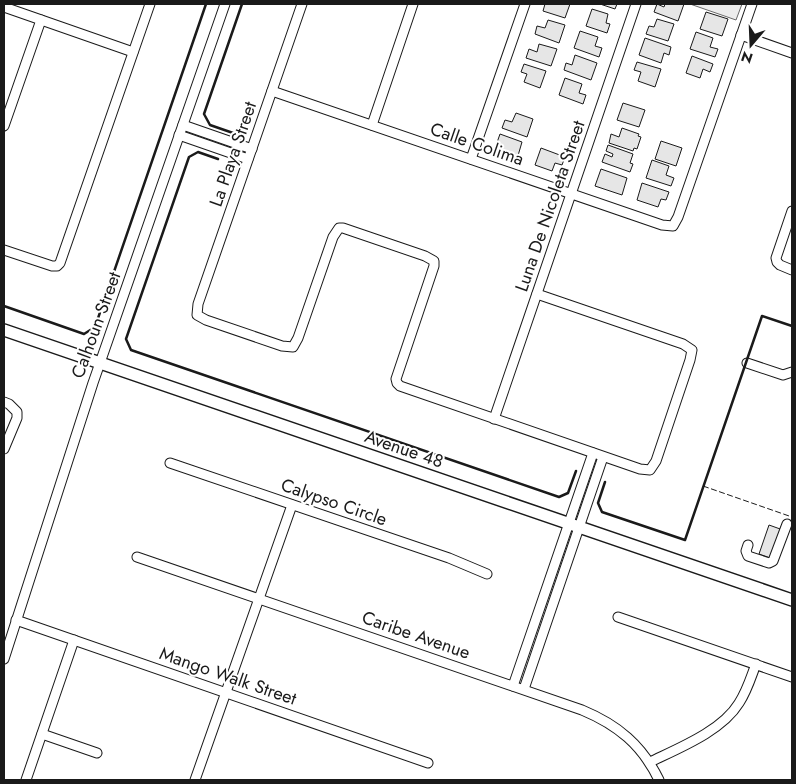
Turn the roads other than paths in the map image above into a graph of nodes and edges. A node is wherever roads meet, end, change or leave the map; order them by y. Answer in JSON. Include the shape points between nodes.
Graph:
{"nodes":[{"id":1,"x":150,"y":4,"type":"edge"},
{"id":2,"x":224,"y":4,"type":"edge"},
{"id":3,"x":302,"y":4,"type":"edge"},
{"id":4,"x":413,"y":4,"type":"edge"},
{"id":5,"x":525,"y":4,"type":"edge"},
{"id":6,"x":636,"y":4,"type":"edge"},
{"id":7,"x":752,"y":4,"type":"edge"},
{"id":8,"x":4,"y":7,"type":"edge"},
{"id":9,"x":41,"y":20,"type":"junction"},
{"id":10,"x":741,"y":35,"type":"junction"},
{"id":11,"x":133,"y":52,"type":"junction"},
{"id":12,"x":792,"y":52,"type":"edge"},
{"id":13,"x":272,"y":91,"type":"junction"},
{"id":14,"x":183,"y":125,"type":"junction"},
{"id":15,"x":372,"y":125,"type":"junction"},
{"id":16,"x":4,"y":126,"type":"edge"},
{"id":17,"x":179,"y":135,"type":"junction"},
{"id":18,"x":252,"y":149,"type":"junction"},
{"id":19,"x":248,"y":159,"type":"junction"},
{"id":20,"x":471,"y":159,"type":"junction"},
{"id":21,"x":571,"y":194,"type":"junction"},
{"id":22,"x":792,"y":210,"type":"edge"},
{"id":23,"x":4,"y":250,"type":"edge"},
{"id":24,"x":792,"y":270,"type":"edge"},
{"id":25,"x":536,"y":294,"type":"junction"},
{"id":26,"x":4,"y":330,"type":"edge"},
{"id":27,"x":100,"y":363,"type":"junction"},
{"id":28,"x":747,"y":363,"type":"dead end"},
{"id":29,"x":792,"y":372,"type":"edge"},
{"id":30,"x":4,"y":402,"type":"edge"},
{"id":31,"x":494,"y":419,"type":"junction"},
{"id":32,"x":4,"y":449,"type":"edge"},
{"id":33,"x":593,"y":453,"type":"junction"},
{"id":34,"x":603,"y":457,"type":"junction"},
{"id":35,"x":170,"y":463,"type":"dead end"},
{"id":36,"x":292,"y":505,"type":"junction"},
{"id":37,"x":787,"y":524,"type":"dead end"},
{"id":38,"x":574,"y":525,"type":"junction"},
{"id":39,"x":748,"y":545,"type":"dead end"},
{"id":40,"x":137,"y":557,"type":"dead end"},
{"id":41,"x":487,"y":574,"type":"dead end"},
{"id":42,"x":260,"y":599,"type":"junction"},
{"id":43,"x":792,"y":600,"type":"edge"},
{"id":44,"x":618,"y":617,"type":"dead end"},
{"id":45,"x":16,"y":620,"type":"junction"},
{"id":46,"x":74,"y":640,"type":"junction"},
{"id":47,"x":4,"y":659,"type":"edge"},
{"id":48,"x":756,"y":664,"type":"junction"},
{"id":49,"x":792,"y":677,"type":"edge"},
{"id":50,"x":513,"y":686,"type":"junction"},
{"id":51,"x":524,"y":689,"type":"junction"},
{"id":52,"x":227,"y":692,"type":"junction"},
{"id":53,"x":42,"y":734,"type":"junction"},
{"id":54,"x":97,"y":753,"type":"dead end"},
{"id":55,"x":650,"y":762,"type":"junction"},
{"id":56,"x":428,"y":763,"type":"dead end"},
{"id":57,"x":26,"y":780,"type":"edge"},
{"id":58,"x":195,"y":780,"type":"edge"},
{"id":59,"x":659,"y":780,"type":"edge"}],
"edges":[{"from":1,"to":11,"type":"street"},
{"from":2,"to":14,"type":"street","name":"Calhoun Street"},
{"from":3,"to":13,"type":"street","name":"La Playa Street"},
{"from":4,"to":15,"type":"street"},
{"from":5,"to":20,"type":"street"},
{"from":6,"to":21,"type":"street","name":"Luna De Nicoleta Street"},
{"from":7,"to":10,"type":"street"},
{"from":8,"to":9,"type":"street"},
{"from":9,"to":11,"type":"street"},
{"from":9,"to":16,"type":"street"},
{"from":10,"to":12,"type":"street"},
{"from":10,"to":21,"type":"street","name":"Calle Colima","via":[[673,226]]},
{"from":11,"to":23,"type":"street","via":[[57,266]]},
{"from":13,"to":15,"type":"street","name":"Calle Colima"},
{"from":13,"to":18,"type":"street","name":"La Playa Street"},
{"from":14,"to":17,"type":"street","name":"Calhoun Street"},
{"from":14,"to":18,"type":"street"},
{"from":15,"to":20,"type":"street","name":"Calle Colima"},
{"from":17,"to":19,"type":"street"},
{"from":17,"to":27,"type":"street","name":"Calhoun Street"},
{"from":18,"to":19,"type":"street","name":"La Playa Street"},
{"from":19,"to":31,"type":"street","name":"La Playa Street","via":[[197,314],[206,320],[293,347],[339,228],[425,256],[434,261],[433,272],[397,383]]},
{"from":20,"to":21,"type":"street","name":"Calle Colima"},
{"from":21,"to":25,"type":"street","name":"Luna De Nicoleta Street"},
{"from":22,"to":24,"type":"street","via":[[777,262]]},
{"from":25,"to":31,"type":"street","name":"Luna De Nicoleta Street"},
{"from":25,"to":34,"type":"street","via":[[683,344],[692,350],[656,461],[650,470]]},
{"from":26,"to":27,"type":"main road","name":"Avenue 48"},
{"from":27,"to":38,"type":"main road","name":"Avenue 48"},
{"from":27,"to":45,"type":"street","name":"Calhoun Street"},
{"from":28,"to":29,"type":"street","via":[[783,375]]},
{"from":30,"to":32,"type":"street","via":[[18,412]]},
{"from":31,"to":33,"type":"street"},
{"from":33,"to":34,"type":"street"},
{"from":33,"to":38,"type":"street"},
{"from":34,"to":38,"type":"street"},
{"from":35,"to":36,"type":"street","name":"Calypso Circle"},
{"from":36,"to":41,"type":"street","name":"Calypso Circle"},
{"from":36,"to":42,"type":"street"},
{"from":37,"to":39,"type":"street","via":[[773,561],[769,563],[748,556]]},
{"from":38,"to":43,"type":"main road","name":"Avenue 48"},
{"from":38,"to":50,"type":"street"},
{"from":38,"to":51,"type":"street"},
{"from":40,"to":42,"type":"street","name":"Caribe Avenue"},
{"from":42,"to":50,"type":"street","name":"Caribe Avenue"},
{"from":42,"to":52,"type":"street"},
{"from":44,"to":48,"type":"street"},
{"from":45,"to":46,"type":"street","name":"Mango Walk Street"},
{"from":45,"to":47,"type":"street","name":"Calhoun Street"},
{"from":46,"to":52,"type":"street","name":"Mango Walk Street"},
{"from":46,"to":53,"type":"street"},
{"from":48,"to":49,"type":"street"},
{"from":48,"to":55,"type":"street","via":[[739,704],[728,718],[709,732]]},
{"from":50,"to":51,"type":"street","name":"Caribe Avenue"},
{"from":51,"to":55,"type":"street","name":"Caribe Avenue","via":[[601,718],[624,734]]},
{"from":52,"to":56,"type":"street","name":"Mango Walk Street"},
{"from":52,"to":58,"type":"street"},
{"from":53,"to":54,"type":"street"},
{"from":53,"to":57,"type":"street"},
{"from":55,"to":59,"type":"street","name":"Caribe Avenue"}]}
